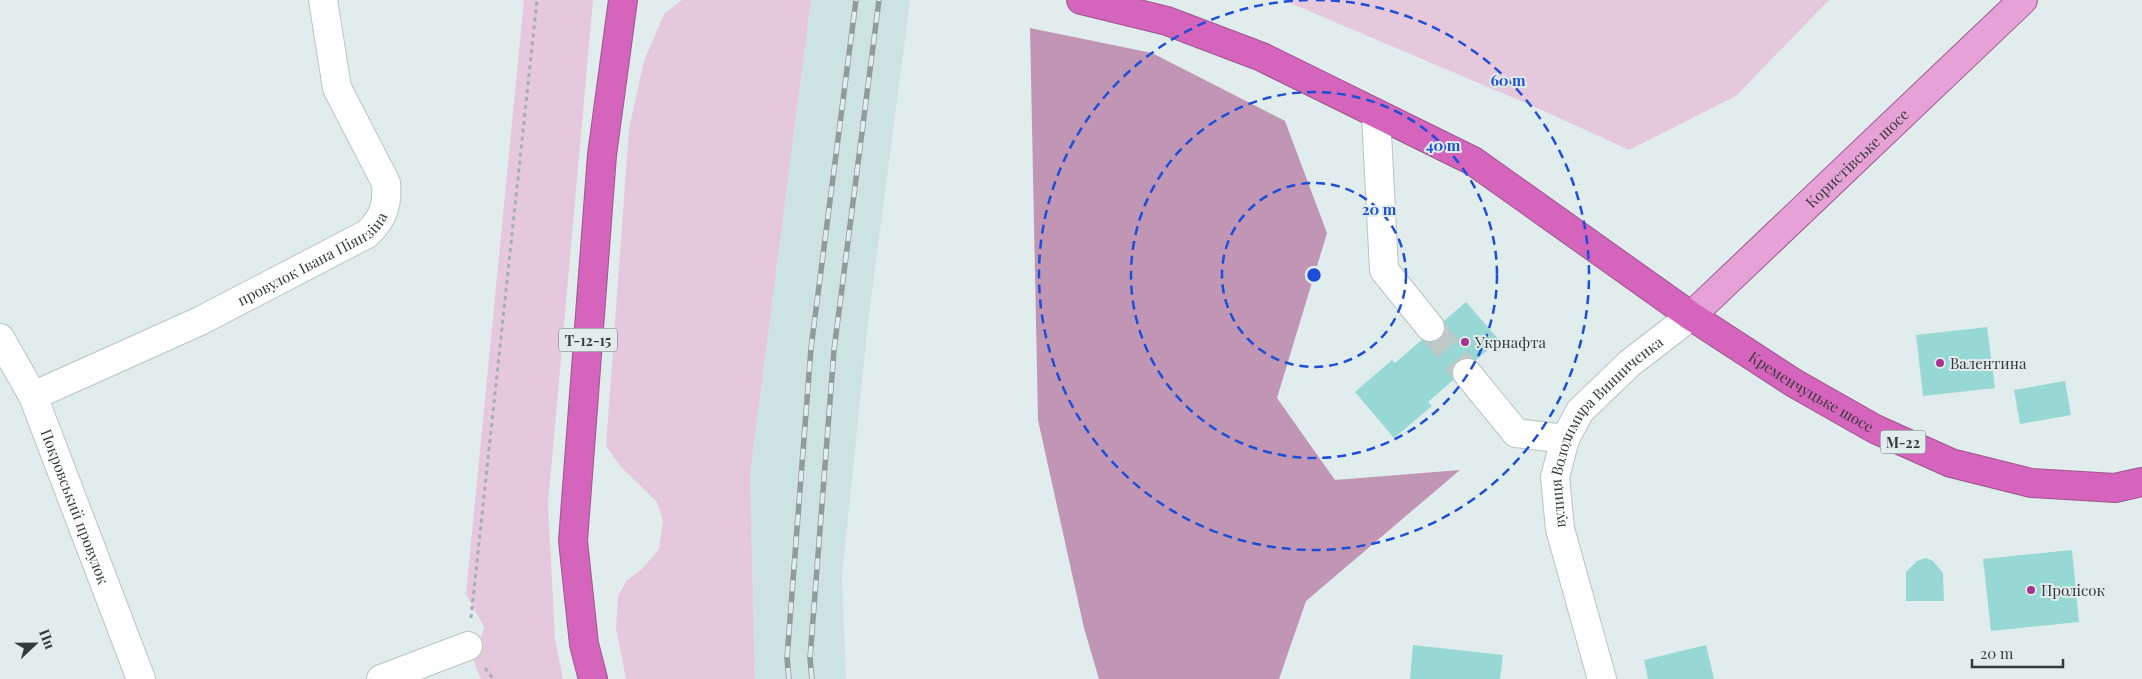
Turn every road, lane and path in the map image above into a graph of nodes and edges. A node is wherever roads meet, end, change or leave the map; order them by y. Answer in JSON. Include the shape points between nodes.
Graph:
{"nodes":[{"id":1,"x":322,"y":0,"type":"edge"},
{"id":2,"x":537,"y":0,"type":"edge"},
{"id":3,"x":624,"y":0,"type":"edge"},
{"id":4,"x":1081,"y":0,"type":"edge"},
{"id":5,"x":2023,"y":0,"type":"edge"},
{"id":6,"x":1376,"y":114,"type":"junction"},
{"id":7,"x":1691,"y":316,"type":"junction"},
{"id":8,"x":1430,"y":327,"type":"tunnel mouth"},
{"id":9,"x":0,"y":338,"type":"edge"},
{"id":10,"x":1467,"y":373,"type":"tunnel mouth"},
{"id":11,"x":33,"y":396,"type":"junction"},
{"id":12,"x":1565,"y":438,"type":"junction"},
{"id":13,"x":2142,"y":482,"type":"edge"},
{"id":14,"x":468,"y":646,"type":"junction"},
{"id":15,"x":141,"y":679,"type":"edge"},
{"id":16,"x":381,"y":679,"type":"edge"},
{"id":17,"x":494,"y":679,"type":"edge"},
{"id":18,"x":594,"y":679,"type":"edge"},
{"id":19,"x":1602,"y":679,"type":"edge"}],
"edges":[{"from":1,"to":11,"type":"street","name":"провулок Івана Піянзіна","via":[[337,88],[386,183],[384,212],[377,224],[367,234],[200,321]]},
{"from":2,"to":14,"type":"path"},
{"from":3,"to":18,"type":"highway","number":"Т-12-15","via":[[602,155],[573,541],[584,644]]},
{"from":4,"to":6,"type":"highway","name":"Кременчуцьке шосе","via":[[1167,21],[1262,57]]},
{"from":5,"to":7,"type":"main road","name":"Користівське шосе"},
{"from":6,"to":7,"type":"highway","name":"Кременчуцьке шосе","via":[[1473,161]]},
{"from":6,"to":8,"type":"street","via":[[1384,270]]},
{"from":7,"to":12,"type":"street","name":"вулиця Володимира Винниченка","via":[[1630,363],[1580,411]]},
{"from":7,"to":13,"type":"highway","name":"Кременчуцьке шосе","number":"М-22","via":[[1875,430],[1951,463],[2031,483],[2115,488]]},
{"from":9,"to":11,"type":"street","name":"Покровський провулок"},
{"from":10,"to":12,"type":"street","via":[[1516,433]]},
{"from":11,"to":15,"type":"street","name":"Покровський провулок"},
{"from":12,"to":19,"type":"street","name":"вулиця Володимира Винниченка","via":[[1555,477],[1560,529]]},
{"from":14,"to":16,"type":"street"},
{"from":14,"to":17,"type":"path"}]}
